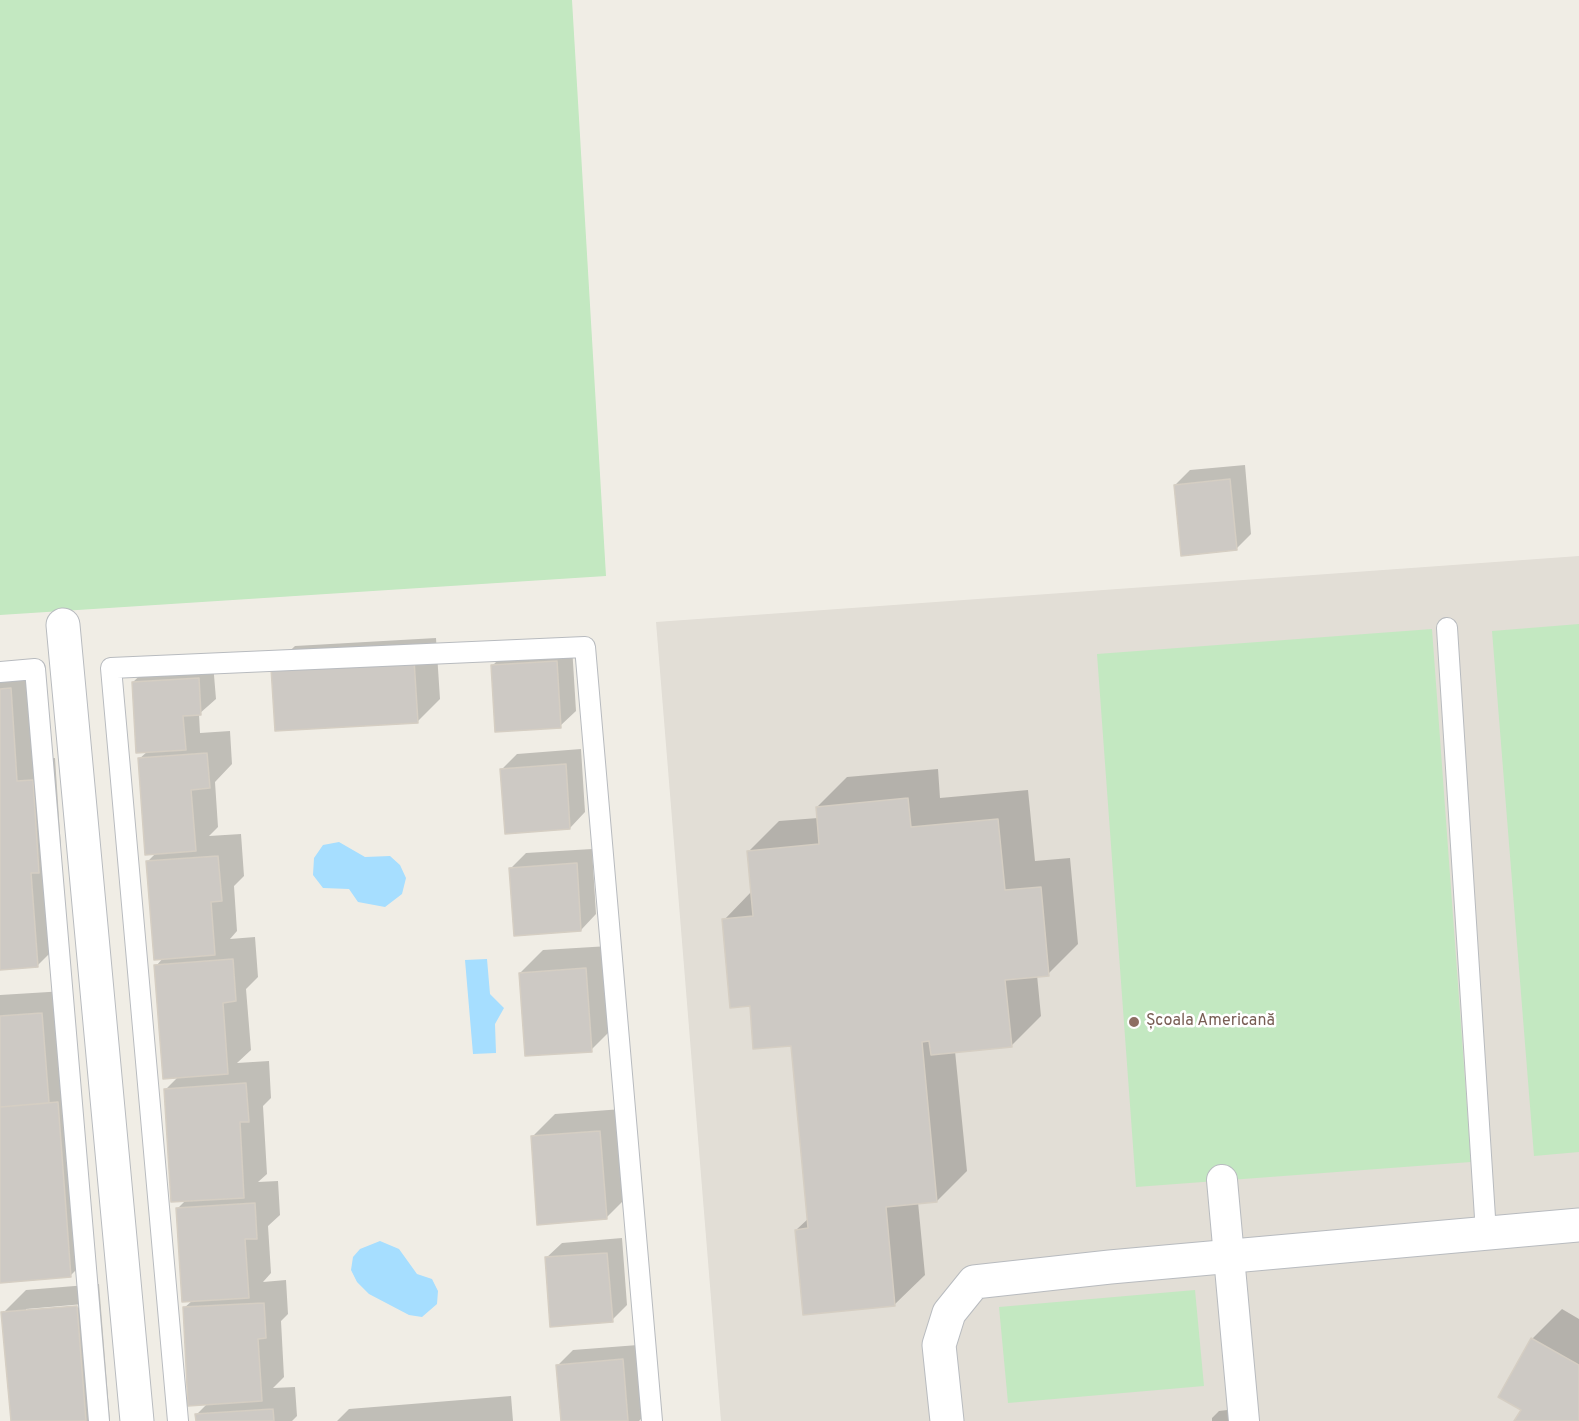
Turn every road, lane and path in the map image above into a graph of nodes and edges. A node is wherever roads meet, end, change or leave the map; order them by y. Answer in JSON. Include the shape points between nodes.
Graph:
{"nodes":[{"id":1,"x":63,"y":625,"type":"dead end"},
{"id":2,"x":1447,"y":628,"type":"dead end"},
{"id":3,"x":0,"y":672,"type":"edge"},
{"id":4,"x":1222,"y":1180,"type":"dead end"},
{"id":5,"x":1579,"y":1225,"type":"edge"},
{"id":6,"x":1486,"y":1233,"type":"junction"},
{"id":7,"x":1228,"y":1256,"type":"junction"},
{"id":8,"x":99,"y":1421,"type":"edge"},
{"id":9,"x":137,"y":1421,"type":"edge"},
{"id":10,"x":178,"y":1421,"type":"edge"},
{"id":11,"x":652,"y":1421,"type":"edge"},
{"id":12,"x":947,"y":1421,"type":"edge"},
{"id":13,"x":1244,"y":1421,"type":"edge"}],
"edges":[{"from":1,"to":9,"type":"street"},
{"from":2,"to":6,"type":"lane"},
{"from":3,"to":8,"type":"lane","via":[[35,669]]},
{"from":4,"to":7,"type":"street"},
{"from":5,"to":6,"type":"street"},
{"from":6,"to":7,"type":"street"},
{"from":7,"to":12,"type":"street","via":[[974,1282],[949,1313],[939,1345]]},
{"from":7,"to":13,"type":"street"},
{"from":10,"to":11,"type":"lane","via":[[111,668],[585,647]]}]}
